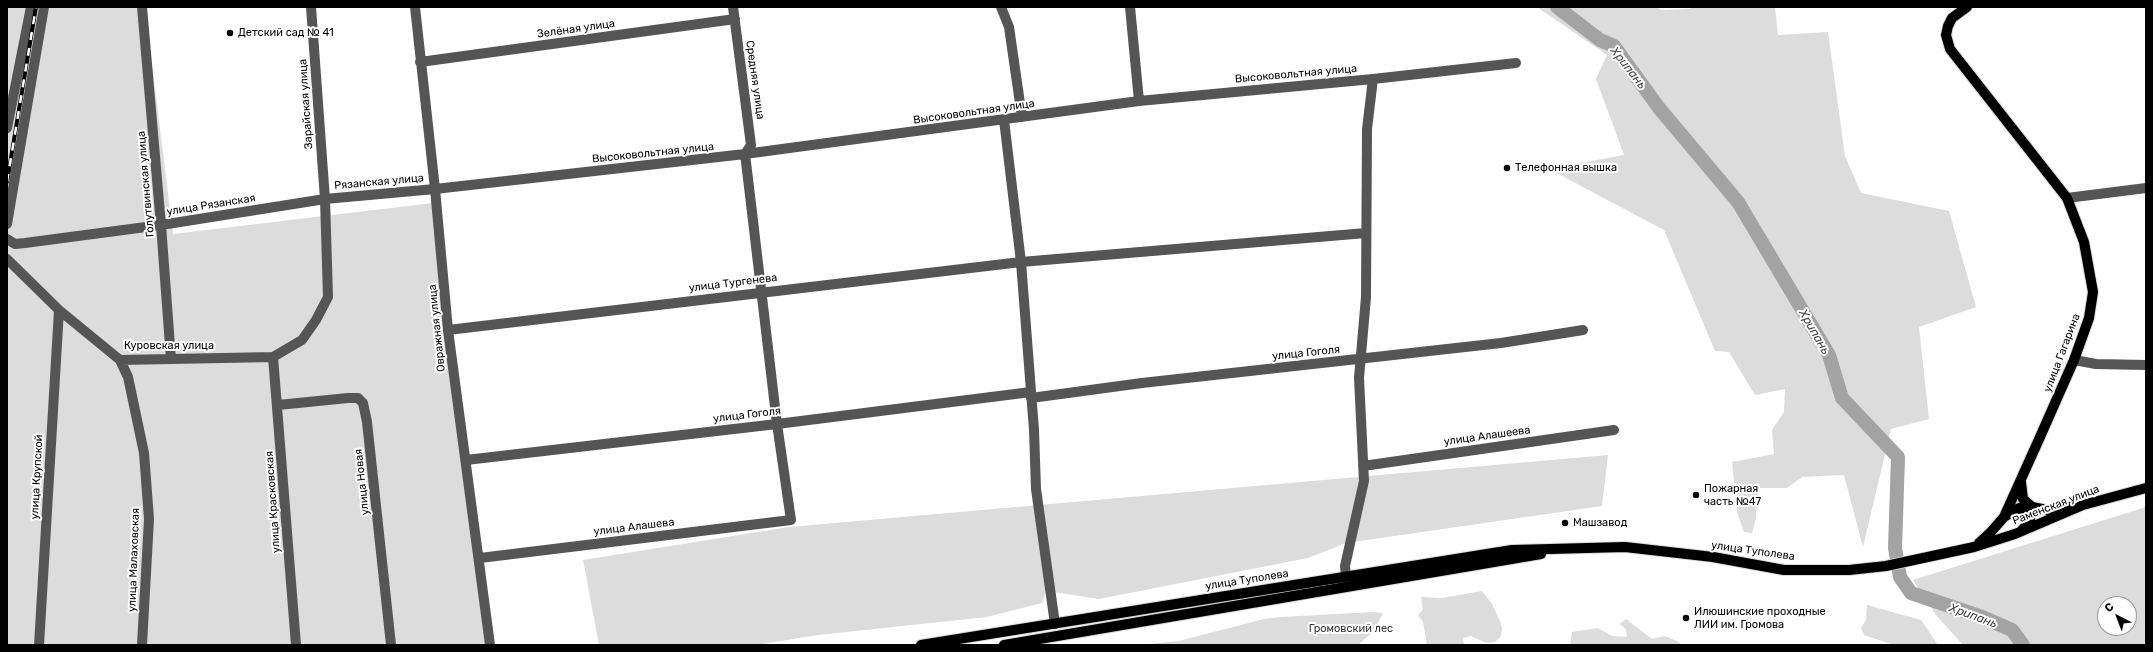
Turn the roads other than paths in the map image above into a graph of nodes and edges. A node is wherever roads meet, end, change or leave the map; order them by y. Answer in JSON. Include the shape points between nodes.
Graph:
{"nodes":[{"id":1,"x":31,"y":7,"type":"edge"},
{"id":2,"x":44,"y":7,"type":"edge"},
{"id":3,"x":142,"y":7,"type":"edge"},
{"id":4,"x":311,"y":7,"type":"edge"},
{"id":5,"x":415,"y":7,"type":"edge"},
{"id":6,"x":734,"y":7,"type":"edge"},
{"id":7,"x":1001,"y":7,"type":"edge"},
{"id":8,"x":1130,"y":7,"type":"edge"},
{"id":9,"x":1967,"y":7,"type":"edge"},
{"id":10,"x":735,"y":19,"type":"junction"},
{"id":11,"x":420,"y":62,"type":"junction"},
{"id":12,"x":1516,"y":63,"type":"dead end"},
{"id":13,"x":18,"y":67,"type":"junction"},
{"id":14,"x":7,"y":68,"type":"edge"},
{"id":15,"x":1373,"y":79,"type":"junction"},
{"id":16,"x":1139,"y":101,"type":"junction"},
{"id":17,"x":1022,"y":117,"type":"junction"},
{"id":18,"x":1004,"y":120,"type":"junction"},
{"id":19,"x":7,"y":128,"type":"edge"},
{"id":20,"x":745,"y":154,"type":"junction"},
{"id":21,"x":2146,"y":188,"type":"edge"},
{"id":22,"x":436,"y":189,"type":"junction"},
{"id":23,"x":2067,"y":198,"type":"junction"},
{"id":24,"x":325,"y":199,"type":"junction"},
{"id":25,"x":7,"y":224,"type":"edge"},
{"id":26,"x":162,"y":225,"type":"junction"},
{"id":27,"x":1366,"y":232,"type":"junction"},
{"id":28,"x":7,"y":239,"type":"edge"},
{"id":29,"x":7,"y":259,"type":"edge"},
{"id":30,"x":1021,"y":262,"type":"junction"},
{"id":31,"x":762,"y":292,"type":"junction"},
{"id":32,"x":58,"y":310,"type":"junction"},
{"id":33,"x":448,"y":330,"type":"junction"},
{"id":34,"x":1583,"y":330,"type":"dead end"},
{"id":35,"x":273,"y":357,"type":"junction"},
{"id":36,"x":171,"y":359,"type":"junction"},
{"id":37,"x":1359,"y":359,"type":"junction"},
{"id":38,"x":120,"y":360,"type":"junction"},
{"id":39,"x":2074,"y":360,"type":"junction"},
{"id":40,"x":2146,"y":365,"type":"edge"},
{"id":41,"x":1031,"y":395,"type":"junction"},
{"id":42,"x":278,"y":405,"type":"junction"},
{"id":43,"x":777,"y":424,"type":"junction"},
{"id":44,"x":1614,"y":430,"type":"dead end"},
{"id":45,"x":466,"y":460,"type":"junction"},
{"id":46,"x":1364,"y":466,"type":"junction"},
{"id":47,"x":2021,"y":480,"type":"junction"},
{"id":48,"x":2146,"y":488,"type":"edge"},
{"id":49,"x":2083,"y":505,"type":"junction"},
{"id":50,"x":2004,"y":517,"type":"junction"},
{"id":51,"x":2015,"y":534,"type":"junction"},
{"id":52,"x":1578,"y":547,"type":"junction"},
{"id":53,"x":1974,"y":547,"type":"junction"},
{"id":54,"x":1942,"y":554,"type":"joint"},
{"id":55,"x":480,"y":558,"type":"junction"},
{"id":56,"x":1346,"y":576,"type":"junction"},
{"id":57,"x":1055,"y":624,"type":"junction"},
{"id":58,"x":39,"y":645,"type":"edge"},
{"id":59,"x":142,"y":645,"type":"edge"},
{"id":60,"x":296,"y":645,"type":"edge"},
{"id":61,"x":391,"y":645,"type":"edge"},
{"id":62,"x":490,"y":645,"type":"edge"},
{"id":63,"x":921,"y":645,"type":"edge"},
{"id":64,"x":1004,"y":645,"type":"edge"}],
"edges":[{"from":1,"to":13,"type":"street"},
{"from":2,"to":25,"type":"street"},
{"from":3,"to":26,"type":"street","name":"Голутвинская улица"},
{"from":4,"to":24,"type":"street","name":"Зарайская улица"},
{"from":5,"to":11,"type":"street","name":"Овражная улица"},
{"from":6,"to":10,"type":"street","name":"Средняя улица"},
{"from":7,"to":17,"type":"street","via":[[1009,28]]},
{"from":8,"to":16,"type":"street"},
{"from":9,"to":23,"type":"main road","name":"улица Гагарина","via":[[1952,18],[1948,26],[1946,35],[1950,49]]},
{"from":10,"to":11,"type":"street","name":"Зелёная улица"},
{"from":10,"to":20,"type":"street","name":"Средняя улица","via":[[751,145]]},
{"from":11,"to":22,"type":"street","name":"Овражная улица"},
{"from":12,"to":15,"type":"street","name":"Высоковольтная улица"},
{"from":13,"to":14,"type":"street"},
{"from":13,"to":19,"type":"street"},
{"from":15,"to":16,"type":"street","name":"Высоковольтная улица"},
{"from":15,"to":27,"type":"street","via":[[1366,129]]},
{"from":16,"to":17,"type":"street","name":"Высоковольтная улица"},
{"from":17,"to":18,"type":"street","name":"Высоковольтная улица"},
{"from":18,"to":20,"type":"street","name":"Высоковольтная улица"},
{"from":18,"to":30,"type":"street"},
{"from":20,"to":22,"type":"street","name":"Высоковольтная улица"},
{"from":20,"to":31,"type":"street"},
{"from":21,"to":23,"type":"street"},
{"from":22,"to":24,"type":"street","name":"Рязанская улица"},
{"from":22,"to":33,"type":"street","name":"Овражная улица"},
{"from":23,"to":39,"type":"main road","name":"улица Гагарина","via":[[2084,242],[2093,292],[2089,318]]},
{"from":24,"to":26,"type":"street","name":"улица Рязанская"},
{"from":24,"to":35,"type":"street","name":"Зарайская улица","via":[[328,297],[302,340]]},
{"from":26,"to":28,"type":"street","name":"улица Рязанская","via":[[15,244]]},
{"from":26,"to":36,"type":"street","name":"Голутвинская улица"},
{"from":27,"to":30,"type":"street","name":"улица Тургенева"},
{"from":27,"to":37,"type":"street","via":[[1366,297]]},
{"from":29,"to":32,"type":"street","name":"Куровская улица"},
{"from":30,"to":31,"type":"street","name":"улица Тургенева"},
{"from":30,"to":41,"type":"street"},
{"from":31,"to":33,"type":"street","name":"улица Тургенева"},
{"from":31,"to":43,"type":"street"},
{"from":32,"to":38,"type":"street","name":"Куровская улица"},
{"from":32,"to":58,"type":"street","name":"улица Крупской"},
{"from":33,"to":45,"type":"street","name":"Овражная улица"},
{"from":34,"to":37,"type":"street","name":"улица Гоголя","via":[[1501,344]]},
{"from":35,"to":36,"type":"street","name":"Куровская улица"},
{"from":35,"to":42,"type":"street","name":"улица Красковская"},
{"from":36,"to":38,"type":"street","name":"Куровская улица"},
{"from":37,"to":41,"type":"street","name":"улица Гоголя"},
{"from":37,"to":46,"type":"street"},
{"from":38,"to":59,"type":"street","name":"улица Малаховская","via":[[128,377],[144,453],[149,519]]},
{"from":39,"to":40,"type":"street","via":[[2096,364]]},
{"from":39,"to":47,"type":"main road","name":"улица Гагарина"},
{"from":41,"to":43,"type":"street","name":"улица Гоголя"},
{"from":41,"to":57,"type":"street","via":[[1036,489]]},
{"from":42,"to":60,"type":"street","name":"улица Красковская"},
{"from":42,"to":61,"type":"street","name":"улица Новая","via":[[348,398],[358,398],[363,403],[367,416]]},
{"from":43,"to":45,"type":"street","name":"улица Гоголя"},
{"from":43,"to":55,"type":"street","name":"улица Алашева","via":[[792,520]]},
{"from":44,"to":46,"type":"street","name":"улица Алашеева"},
{"from":45,"to":55,"type":"street","name":"Овражная улица"},
{"from":46,"to":56,"type":"street","via":[[1364,481],[1345,566]]},
{"from":47,"to":49,"type":"main road","via":[[2023,499],[2032,507],[2047,510]]},
{"from":47,"to":50,"type":"main road","name":"улица Гагарина"},
{"from":48,"to":49,"type":"main road","name":"Раменская улица"},
{"from":49,"to":51,"type":"main road","name":"Раменская улица"},
{"from":50,"to":51,"type":"main road","via":[[2019,508],[2027,511],[2030,522]]},
{"from":50,"to":53,"type":"main road","name":"улица Гагарина","via":[[1990,534]]},
{"from":51,"to":53,"type":"main road","name":"Раменская улица"},
{"from":52,"to":54,"type":"main road","name":"улица Туполева","via":[[1655,550],[1784,570],[1849,570],[1886,566]]},
{"from":52,"to":56,"type":"main road","name":"улица Туполева","via":[[1512,550]]},
{"from":52,"to":64,"type":"main road","name":"улица Туполева"},
{"from":53,"to":54,"type":"main road","name":"Раменская улица"},
{"from":55,"to":62,"type":"street","name":"Овражная улица"},
{"from":56,"to":57,"type":"main road","name":"улица Туполева"},
{"from":57,"to":63,"type":"main road","name":"улица Туполева"}]}
